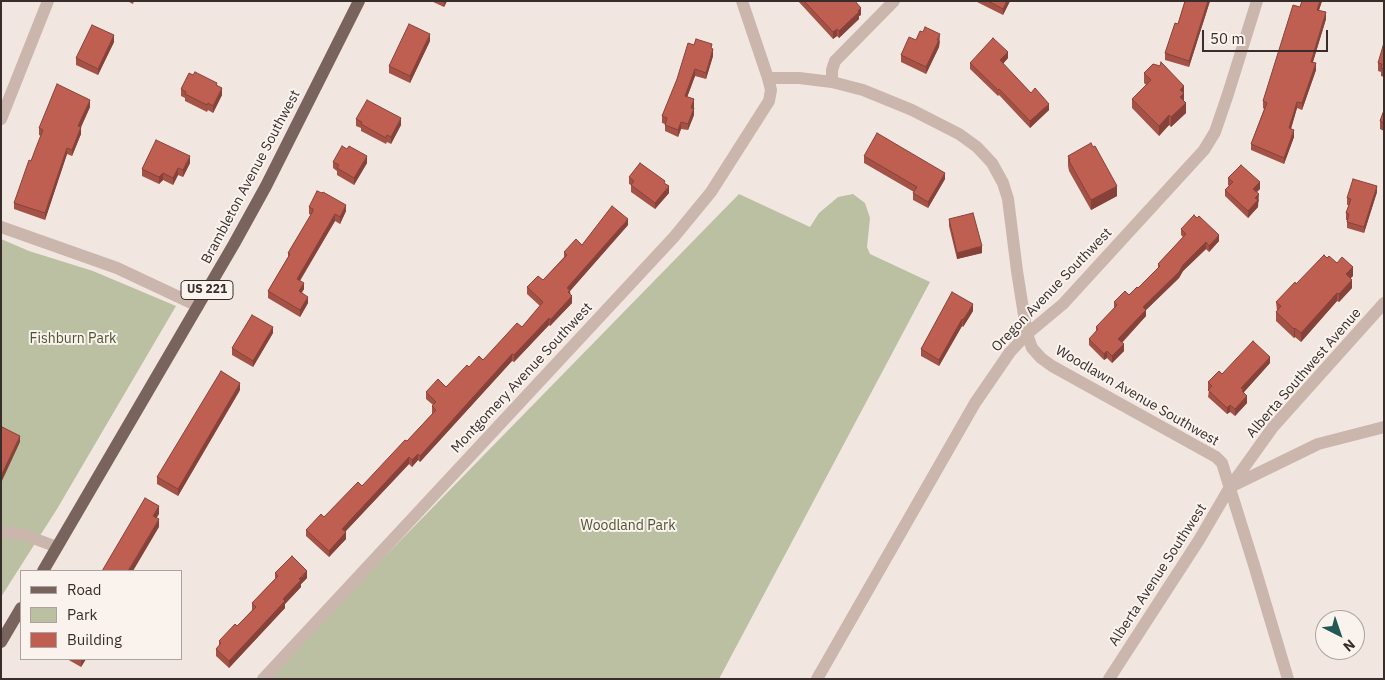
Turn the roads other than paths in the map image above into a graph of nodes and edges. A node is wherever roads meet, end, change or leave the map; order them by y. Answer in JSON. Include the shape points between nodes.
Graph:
{"nodes":[{"id":1,"x":48,"y":1,"type":"edge"},
{"id":2,"x":359,"y":1,"type":"edge"},
{"id":3,"x":742,"y":1,"type":"edge"},
{"id":4,"x":894,"y":1,"type":"edge"},
{"id":5,"x":1257,"y":1,"type":"edge"},
{"id":6,"x":768,"y":78,"type":"junction"},
{"id":7,"x":832,"y":82,"type":"junction"},
{"id":8,"x":2,"y":117,"type":"edge"},
{"id":9,"x":1,"y":227,"type":"edge"},
{"id":10,"x":1384,"y":303,"type":"edge"},
{"id":11,"x":198,"y":306,"type":"junction"},
{"id":12,"x":1027,"y":334,"type":"junction"},
{"id":13,"x":1384,"y":427,"type":"edge"},
{"id":14,"x":1230,"y":487,"type":"junction"},
{"id":15,"x":2,"y":533,"type":"edge"},
{"id":16,"x":57,"y":547,"type":"junction"},
{"id":17,"x":43,"y":570,"type":"edge"},
{"id":18,"x":20,"y":610,"type":"edge"},
{"id":19,"x":1,"y":642,"type":"edge"},
{"id":20,"x":263,"y":679,"type":"edge"},
{"id":21,"x":817,"y":679,"type":"edge"},
{"id":22,"x":1109,"y":679,"type":"edge"},
{"id":23,"x":1288,"y":679,"type":"edge"}],
"edges":[{"from":1,"to":8,"type":"street"},
{"from":2,"to":11,"type":"main road","name":"Brambleton Avenue Southwest","number":"US 221","via":[[266,186]]},
{"from":3,"to":6,"type":"street"},
{"from":4,"to":7,"type":"street","via":[[835,61]]},
{"from":5,"to":12,"type":"street","name":"Oregon Avenue Southwest","via":[[1226,102],[1204,150],[1063,304]]},
{"from":6,"to":7,"type":"street","name":"Woodlawn Avenue Southwest"},
{"from":6,"to":20,"type":"street","name":"Montgomery Avenue Southwest","via":[[771,90],[766,108],[692,216]]},
{"from":7,"to":12,"type":"street","name":"Woodlawn Avenue Southwest","via":[[912,110],[959,134],[992,164],[1011,212]]},
{"from":9,"to":11,"type":"street","via":[[117,268]]},
{"from":10,"to":14,"type":"street","name":"Alberta Southwest Avenue","via":[[1273,427]]},
{"from":11,"to":16,"type":"main road","name":"Brambleton Avenue Southwest","number":"US 221"},
{"from":12,"to":14,"type":"street","name":"Woodlawn Avenue Southwest","via":[[1032,348],[1041,358],[1216,457],[1222,463]]},
{"from":12,"to":21,"type":"street","name":"Oregon Avenue Southwest","via":[[1010,352],[980,396]]},
{"from":13,"to":14,"type":"street","via":[[1318,444]]},
{"from":14,"to":22,"type":"street","name":"Alberta Avenue Southwest"},
{"from":14,"to":23,"type":"street","name":"Woodlawn Avenue Southwest"},
{"from":15,"to":16,"type":"street","via":[[22,534]]},
{"from":16,"to":17,"type":"main road","name":"Brambleton Avenue Southwest","number":"US 221"},
{"from":18,"to":19,"type":"main road"}]}
